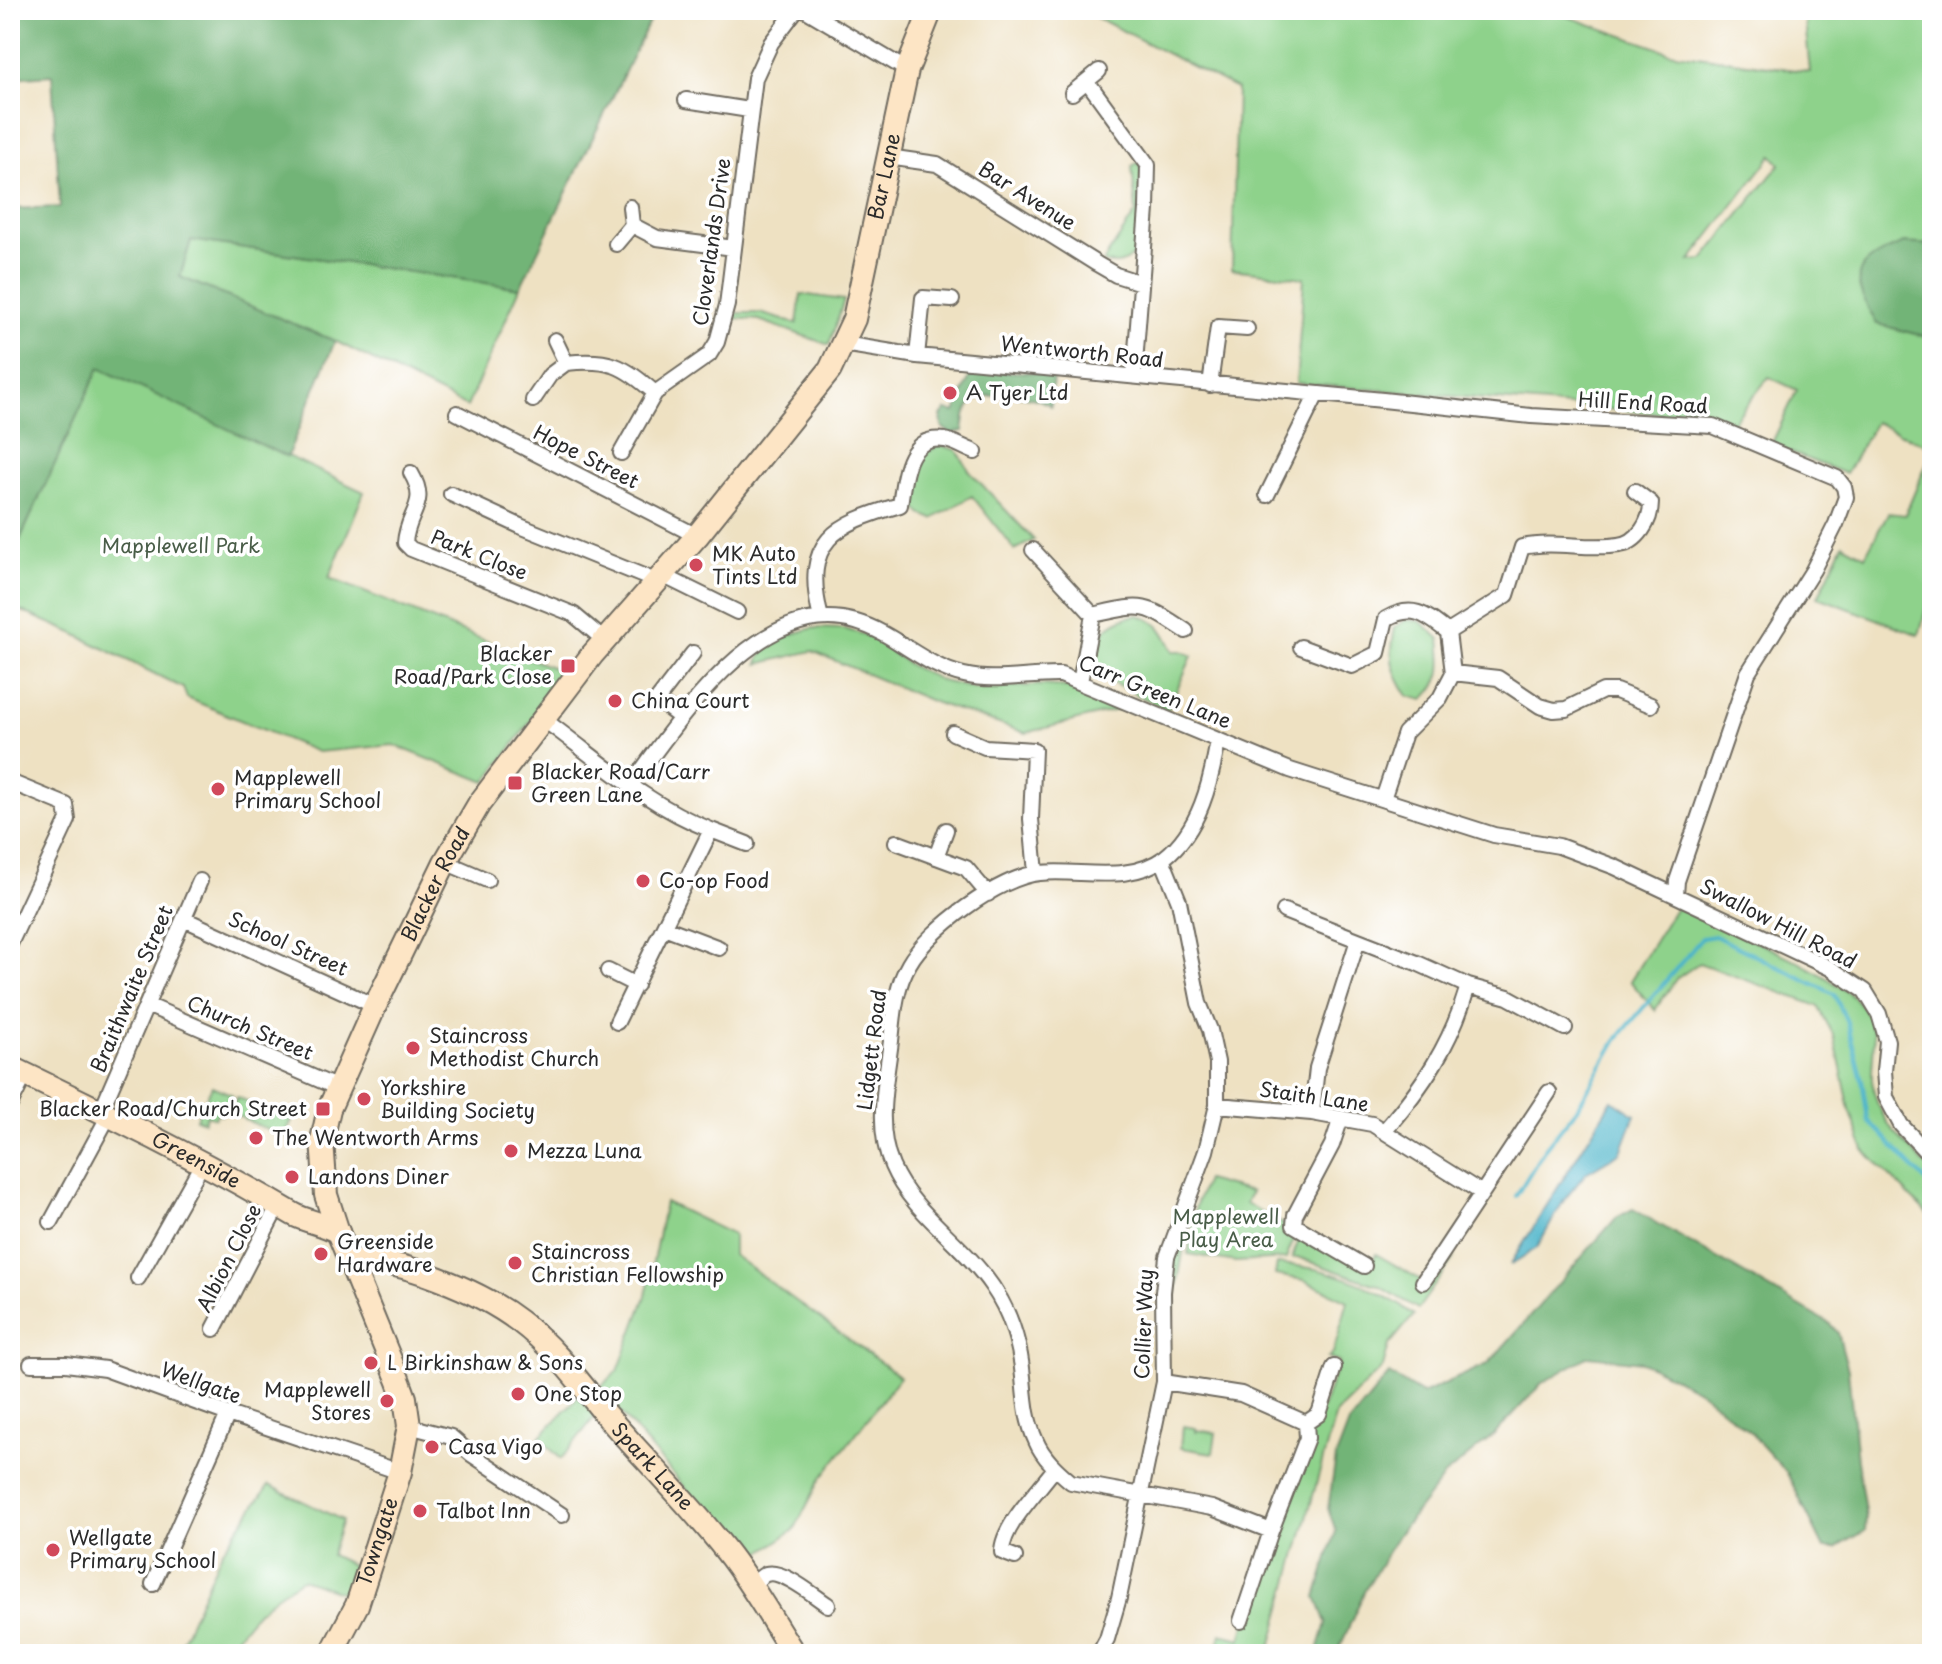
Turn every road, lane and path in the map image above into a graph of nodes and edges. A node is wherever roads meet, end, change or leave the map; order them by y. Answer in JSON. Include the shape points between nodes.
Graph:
{"nodes":[{"id":1,"x":796,"y":10,"type":"edge"},
{"id":2,"x":806,"y":10,"type":"edge"},
{"id":3,"x":931,"y":10,"type":"edge"},
{"id":4,"x":907,"y":70,"type":"junction"},
{"id":5,"x":1099,"y":71,"type":"dead end"},
{"id":6,"x":1087,"y":81,"type":"junction"},
{"id":7,"x":1072,"y":93,"type":"dead end"},
{"id":8,"x":686,"y":100,"type":"dead end"},
{"id":9,"x":749,"y":110,"type":"junction"},
{"id":10,"x":888,"y":157,"type":"junction"},
{"id":11,"x":630,"y":207,"type":"dead end"},
{"id":12,"x":632,"y":225,"type":"junction"},
{"id":13,"x":616,"y":244,"type":"dead end"},
{"id":14,"x":734,"y":248,"type":"junction"},
{"id":15,"x":1141,"y":283,"type":"junction"},
{"id":16,"x":952,"y":300,"type":"dead end"},
{"id":17,"x":1247,"y":329,"type":"dead end"},
{"id":18,"x":555,"y":340,"type":"dead end"},
{"id":19,"x":843,"y":344,"type":"junction"},
{"id":20,"x":917,"y":356,"type":"junction"},
{"id":21,"x":566,"y":363,"type":"junction"},
{"id":22,"x":1134,"y":376,"type":"junction"},
{"id":23,"x":1210,"y":385,"type":"junction"},
{"id":24,"x":655,"y":393,"type":"junction"},
{"id":25,"x":1317,"y":394,"type":"junction"},
{"id":26,"x":533,"y":400,"type":"dead end"},
{"id":27,"x":457,"y":413,"type":"dead end"},
{"id":28,"x":975,"y":452,"type":"dead end"},
{"id":29,"x":621,"y":453,"type":"dead end"},
{"id":30,"x":411,"y":473,"type":"dead end"},
{"id":31,"x":1635,"y":491,"type":"dead end"},
{"id":32,"x":451,"y":494,"type":"dead end"},
{"id":33,"x":1267,"y":495,"type":"dead end"},
{"id":34,"x":697,"y":536,"type":"junction"},
{"id":35,"x":1033,"y":550,"type":"dead end"},
{"id":36,"x":661,"y":579,"type":"junction"},
{"id":37,"x":737,"y":612,"type":"dead end"},
{"id":38,"x":1093,"y":615,"type":"junction"},
{"id":39,"x":821,"y":618,"type":"junction"},
{"id":40,"x":1186,"y":631,"type":"dead end"},
{"id":41,"x":1448,"y":632,"type":"junction"},
{"id":42,"x":604,"y":640,"type":"junction"},
{"id":43,"x":1301,"y":647,"type":"dead end"},
{"id":44,"x":693,"y":653,"type":"dead end"},
{"id":45,"x":1453,"y":673,"type":"junction"},
{"id":46,"x":1080,"y":682,"type":"junction"},
{"id":47,"x":1651,"y":705,"type":"dead end"},
{"id":48,"x":681,"y":718,"type":"junction"},
{"id":49,"x":543,"y":719,"type":"junction"},
{"id":50,"x":953,"y":733,"type":"dead end"},
{"id":51,"x":1218,"y":740,"type":"junction"},
{"id":52,"x":10,"y":782,"type":"edge"},
{"id":53,"x":630,"y":786,"type":"junction"},
{"id":54,"x":1383,"y":799,"type":"junction"},
{"id":55,"x":711,"y":830,"type":"junction"},
{"id":56,"x":946,"y":830,"type":"dead end"},
{"id":57,"x":896,"y":842,"type":"dead end"},
{"id":58,"x":747,"y":844,"type":"dead end"},
{"id":59,"x":936,"y":857,"type":"junction"},
{"id":60,"x":1162,"y":859,"type":"junction"},
{"id":61,"x":445,"y":862,"type":"junction"},
{"id":62,"x":1036,"y":873,"type":"junction"},
{"id":63,"x":487,"y":880,"type":"dead end"},
{"id":64,"x":200,"y":881,"type":"dead end"},
{"id":65,"x":988,"y":894,"type":"junction"},
{"id":66,"x":1676,"y":895,"type":"junction"},
{"id":67,"x":1284,"y":911,"type":"dead end"},
{"id":68,"x":184,"y":919,"type":"junction"},
{"id":69,"x":664,"y":927,"type":"junction"},
{"id":70,"x":1358,"y":940,"type":"junction"},
{"id":71,"x":10,"y":944,"type":"edge"},
{"id":72,"x":719,"y":948,"type":"dead end"},
{"id":73,"x":608,"y":971,"type":"dead end"},
{"id":74,"x":636,"y":985,"type":"junction"},
{"id":75,"x":1468,"y":986,"type":"junction"},
{"id":76,"x":147,"y":1005,"type":"junction"},
{"id":77,"x":375,"y":1006,"type":"junction"},
{"id":78,"x":617,"y":1022,"type":"dead end"},
{"id":79,"x":1565,"y":1028,"type":"dead end"},
{"id":80,"x":18,"y":1071,"type":"edge"},
{"id":81,"x":338,"y":1088,"type":"junction"},
{"id":82,"x":1549,"y":1092,"type":"dead end"},
{"id":83,"x":10,"y":1105,"type":"edge"},
{"id":84,"x":1217,"y":1105,"type":"junction"},
{"id":85,"x":1312,"y":1113,"type":"junction"},
{"id":86,"x":104,"y":1115,"type":"junction"},
{"id":87,"x":1341,"y":1118,"type":"junction"},
{"id":88,"x":1384,"y":1131,"type":"junction"},
{"id":89,"x":1932,"y":1158,"type":"edge"},
{"id":90,"x":202,"y":1164,"type":"junction"},
{"id":91,"x":1482,"y":1193,"type":"junction"},
{"id":92,"x":326,"y":1195,"type":"junction"},
{"id":93,"x":281,"y":1206,"type":"junction"},
{"id":94,"x":51,"y":1222,"type":"dead end"},
{"id":95,"x":338,"y":1232,"type":"junction"},
{"id":96,"x":350,"y":1261,"type":"junction"},
{"id":97,"x":1364,"y":1266,"type":"dead end"},
{"id":98,"x":138,"y":1278,"type":"dead end"},
{"id":99,"x":1423,"y":1282,"type":"dead end"},
{"id":100,"x":214,"y":1329,"type":"dead end"},
{"id":101,"x":31,"y":1364,"type":"dead end"},
{"id":102,"x":1334,"y":1367,"type":"dead end"},
{"id":103,"x":1164,"y":1382,"type":"junction"},
{"id":104,"x":228,"y":1414,"type":"junction"},
{"id":105,"x":1306,"y":1423,"type":"junction"},
{"id":106,"x":409,"y":1426,"type":"junction"},
{"id":107,"x":1055,"y":1468,"type":"junction"},
{"id":108,"x":400,"y":1472,"type":"junction"},
{"id":109,"x":1142,"y":1495,"type":"junction"},
{"id":110,"x":562,"y":1515,"type":"dead end"},
{"id":111,"x":1271,"y":1531,"type":"junction"},
{"id":112,"x":1015,"y":1557,"type":"dead end"},
{"id":113,"x":153,"y":1584,"type":"dead end"},
{"id":114,"x":751,"y":1585,"type":"junction"},
{"id":115,"x":828,"y":1605,"type":"dead end"},
{"id":116,"x":1241,"y":1621,"type":"dead end"},
{"id":117,"x":331,"y":1654,"type":"edge"},
{"id":118,"x":794,"y":1654,"type":"edge"},
{"id":119,"x":1099,"y":1654,"type":"edge"}],
"edges":[{"from":1,"to":9,"type":"street","name":"Cloverlands Drive","via":[[762,60]]},
{"from":2,"to":4,"type":"street"},
{"from":3,"to":4,"type":"main road","name":"Bar Lane"},
{"from":4,"to":10,"type":"main road","name":"Bar Lane"},
{"from":5,"to":6,"type":"street"},
{"from":6,"to":7,"type":"street"},
{"from":6,"to":15,"type":"street","via":[[1148,165]]},
{"from":8,"to":9,"type":"street"},
{"from":9,"to":14,"type":"street","name":"Cloverlands Drive"},
{"from":10,"to":15,"type":"street","name":"Bar Avenue","via":[[937,164],[1097,264]]},
{"from":10,"to":19,"type":"main road","name":"Bar Lane","via":[[854,319]]},
{"from":11,"to":12,"type":"street"},
{"from":12,"to":13,"type":"street"},
{"from":12,"to":14,"type":"street","via":[[657,238]]},
{"from":14,"to":24,"type":"street","name":"Cloverlands Drive","via":[[717,342],[709,355]]},
{"from":15,"to":22,"type":"street"},
{"from":16,"to":20,"type":"street","via":[[923,298]]},
{"from":17,"to":23,"type":"street","via":[[1218,327]]},
{"from":18,"to":21,"type":"street"},
{"from":19,"to":20,"type":"street","name":"Wentworth Road"},
{"from":19,"to":34,"type":"main road","name":"Blacker Road","via":[[819,385]]},
{"from":20,"to":22,"type":"street","name":"Wentworth Road"},
{"from":21,"to":24,"type":"street","via":[[624,367]]},
{"from":21,"to":26,"type":"street"},
{"from":22,"to":23,"type":"street","name":"Wentworth Road"},
{"from":23,"to":25,"type":"street","name":"Wentworth Road"},
{"from":24,"to":29,"type":"street","name":"Cloverlands Drive"},
{"from":25,"to":33,"type":"street"},
{"from":25,"to":66,"type":"street","name":"Hill End Road","via":[[1531,416],[1713,426],[1837,478],[1844,487],[1846,497],[1819,559],[1748,673]]},
{"from":27,"to":34,"type":"street","name":"Hope Street"},
{"from":28,"to":39,"type":"street","via":[[946,440],[921,445],[907,464],[900,505],[855,519],[832,536],[815,576]]},
{"from":30,"to":42,"type":"street","name":"Park Close","via":[[420,487],[405,535],[411,549],[573,614]]},
{"from":31,"to":41,"type":"street","via":[[1651,503],[1651,515],[1636,538],[1621,546],[1522,547],[1507,595]]},
{"from":32,"to":36,"type":"street"},
{"from":34,"to":36,"type":"main road","name":"Blacker Road"},
{"from":35,"to":38,"type":"street"},
{"from":36,"to":37,"type":"street"},
{"from":36,"to":42,"type":"main road","name":"Blacker Road"},
{"from":38,"to":40,"type":"street","via":[[1133,606],[1153,609]]},
{"from":38,"to":46,"type":"street"},
{"from":39,"to":46,"type":"street","name":"Carr Green Lane","via":[[868,626],[924,660],[965,676],[1061,675]]},
{"from":39,"to":48,"type":"street","name":"Carr Green Lane","via":[[778,629],[747,650]]},
{"from":41,"to":43,"type":"street","via":[[1413,610],[1386,619],[1378,653],[1352,666]]},
{"from":41,"to":45,"type":"street"},
{"from":42,"to":49,"type":"main road","name":"Blacker Road"},
{"from":44,"to":48,"type":"street","via":[[657,700]]},
{"from":45,"to":47,"type":"street","via":[[1498,678],[1554,710],[1603,691]]},
{"from":45,"to":54,"type":"street","via":[[1440,698],[1405,733]]},
{"from":46,"to":51,"type":"street","name":"Carr Green Lane"},
{"from":48,"to":53,"type":"street","name":"Carr Green Lane"},
{"from":49,"to":53,"type":"street"},
{"from":49,"to":61,"type":"main road","name":"Blacker Road","via":[[479,804]]},
{"from":50,"to":62,"type":"street","via":[[985,747],[1034,750],[1031,819]]},
{"from":51,"to":54,"type":"street","name":"Carr Green Lane","via":[[1290,770]]},
{"from":51,"to":60,"type":"street","name":"Lidgett Road","via":[[1208,790],[1181,842]]},
{"from":52,"to":71,"type":"street","via":[[66,805],[68,820]]},
{"from":53,"to":55,"type":"street"},
{"from":54,"to":66,"type":"street","name":"Carr Green Lane","via":[[1494,835],[1559,846]]},
{"from":55,"to":58,"type":"street"},
{"from":55,"to":69,"type":"street"},
{"from":56,"to":59,"type":"street"},
{"from":57,"to":59,"type":"street"},
{"from":59,"to":65,"type":"street","via":[[966,868]]},
{"from":60,"to":62,"type":"street","name":"Lidgett Road","via":[[1128,873]]},
{"from":60,"to":84,"type":"street","name":"Collier Way","via":[[1179,901],[1196,992],[1210,1030]]},
{"from":61,"to":63,"type":"street"},
{"from":61,"to":77,"type":"main road","name":"Blacker Road"},
{"from":62,"to":65,"type":"street","name":"Lidgett Road"},
{"from":64,"to":68,"type":"street","name":"Braithwaite Street"},
{"from":65,"to":107,"type":"street","name":"Lidgett Road","via":[[930,938],[909,963],[897,992],[882,1133],[891,1165],[910,1199],[970,1256],[1013,1324],[1024,1404],[1036,1443]]},
{"from":66,"to":89,"type":"street","name":"Swallow Hill Road","via":[[1830,968],[1865,991],[1887,1041],[1886,1097],[1901,1125]]},
{"from":67,"to":70,"type":"street"},
{"from":68,"to":76,"type":"street","name":"Braithwaite Street"},
{"from":68,"to":77,"type":"street","name":"School Street"},
{"from":69,"to":72,"type":"street"},
{"from":69,"to":74,"type":"street"},
{"from":70,"to":75,"type":"street"},
{"from":70,"to":85,"type":"street","via":[[1317,1068]]},
{"from":73,"to":74,"type":"street"},
{"from":74,"to":78,"type":"street"},
{"from":75,"to":79,"type":"street","via":[[1508,997]]},
{"from":75,"to":88,"type":"street","via":[[1447,1044],[1417,1093]]},
{"from":76,"to":81,"type":"street","name":"Church Street"},
{"from":76,"to":86,"type":"street","name":"Braithwaite Street"},
{"from":77,"to":81,"type":"main road","name":"Blacker Road"},
{"from":80,"to":83,"type":"street","name":"Greenside"},
{"from":80,"to":86,"type":"main road","name":"Greenside"},
{"from":81,"to":92,"type":"main road","name":"Blacker Road","via":[[322,1140]]},
{"from":82,"to":91,"type":"street"},
{"from":84,"to":85,"type":"street","name":"Staith Lane"},
{"from":84,"to":103,"type":"street","name":"Collier Way","via":[[1167,1257]]},
{"from":85,"to":87,"type":"street","name":"Staith Lane"},
{"from":86,"to":90,"type":"main road","name":"Greenside"},
{"from":86,"to":94,"type":"street"},
{"from":87,"to":88,"type":"street","name":"Staith Lane"},
{"from":87,"to":97,"type":"street","via":[[1294,1225]]},
{"from":88,"to":91,"type":"street","name":"Staith Lane"},
{"from":90,"to":93,"type":"main road","name":"Greenside"},
{"from":90,"to":98,"type":"street"},
{"from":91,"to":99,"type":"street"},
{"from":92,"to":93,"type":"main road"},
{"from":92,"to":95,"type":"main road","name":"Blacker Road"},
{"from":93,"to":95,"type":"main road","name":"Greenside"},
{"from":93,"to":100,"type":"street","name":"Albion Close"},
{"from":95,"to":96,"type":"main road","name":"Towngate"},
{"from":96,"to":106,"type":"main road","name":"Towngate","via":[[402,1389]]},
{"from":96,"to":114,"type":"main road","name":"Spark Lane","via":[[365,1259],[442,1280],[518,1320],[559,1358],[715,1536]]},
{"from":101,"to":104,"type":"street","name":"Wellgate","via":[[105,1369]]},
{"from":102,"to":105,"type":"street","via":[[1319,1414]]},
{"from":103,"to":105,"type":"street","via":[[1241,1394]]},
{"from":103,"to":109,"type":"street","name":"Collier Way"},
{"from":104,"to":108,"type":"street","name":"Wellgate"},
{"from":104,"to":113,"type":"street"},
{"from":105,"to":111,"type":"street","via":[[1307,1438]]},
{"from":106,"to":108,"type":"main road","name":"Towngate"},
{"from":106,"to":110,"type":"street","via":[[451,1437]]},
{"from":107,"to":109,"type":"street","via":[[1071,1482]]},
{"from":107,"to":112,"type":"street","via":[[1002,1540],[1002,1552]]},
{"from":108,"to":117,"type":"main road","name":"Towngate","via":[[357,1605]]},
{"from":109,"to":111,"type":"street","via":[[1212,1508]]},
{"from":109,"to":119,"type":"street","name":"Collier Way","via":[[1119,1598]]},
{"from":111,"to":116,"type":"street"},
{"from":114,"to":115,"type":"street","via":[[764,1574],[776,1573]]},
{"from":114,"to":118,"type":"main road","name":"Spark Lane"}]}
